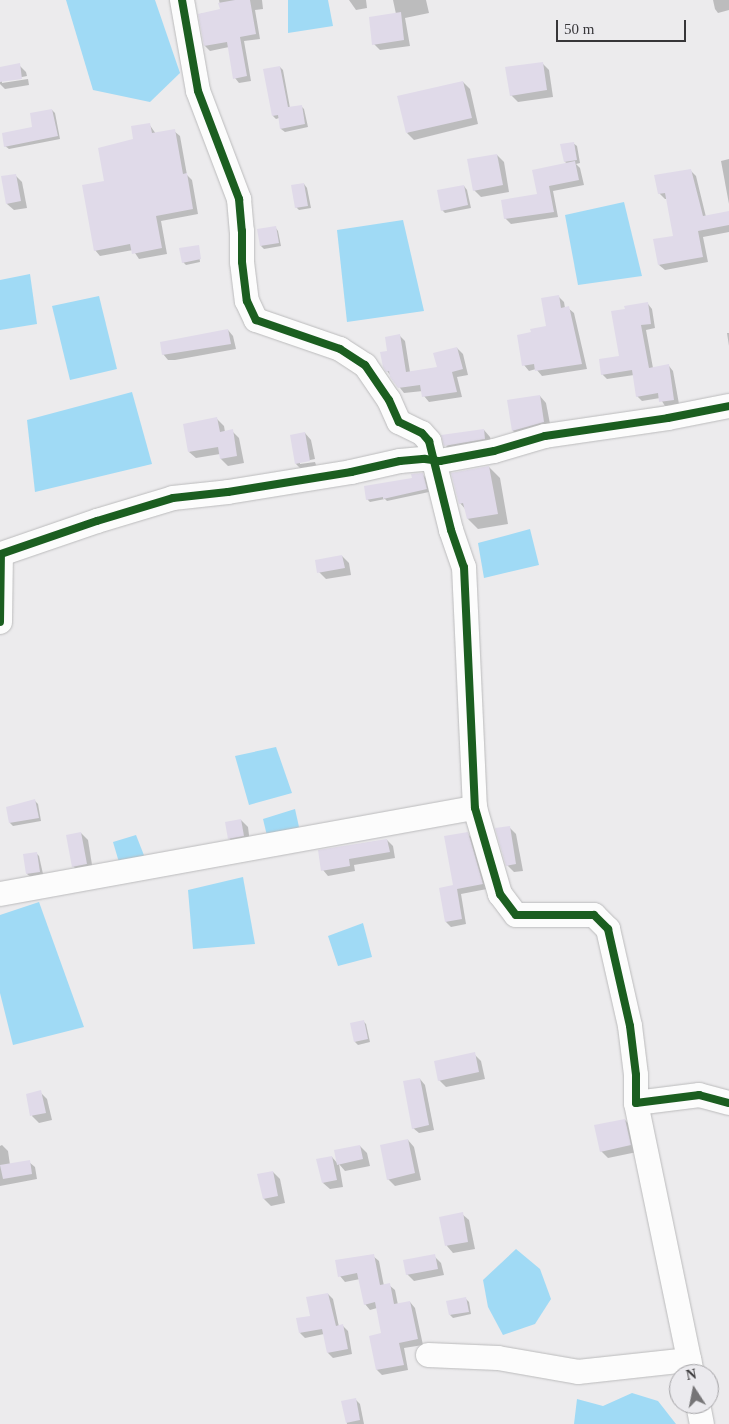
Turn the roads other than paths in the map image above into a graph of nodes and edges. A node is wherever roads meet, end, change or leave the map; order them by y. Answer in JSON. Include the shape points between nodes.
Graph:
{"nodes":[{"id":1,"x":182,"y":0,"type":"edge"},
{"id":2,"x":729,"y":406,"type":"edge"},
{"id":3,"x":435,"y":460,"type":"junction"},
{"id":4,"x":0,"y":622,"type":"edge"},
{"id":5,"x":475,"y":808,"type":"junction"},
{"id":6,"x":0,"y":894,"type":"edge"},
{"id":7,"x":636,"y":1103,"type":"junction"},
{"id":8,"x":729,"y":1103,"type":"edge"},
{"id":9,"x":428,"y":1355,"type":"dead end"},
{"id":10,"x":689,"y":1364,"type":"edge"},
{"id":11,"x":669,"y":1368,"type":"edge"}],
"edges":[{"from":1,"to":3,"type":"street","via":[[198,91],[239,198],[247,301],[256,320],[340,349],[365,365],[399,422],[422,433],[429,441]]},
{"from":2,"to":3,"type":"street","via":[[545,436],[494,451]]},
{"from":3,"to":4,"type":"street","via":[[400,461],[351,472],[173,498],[1,554]]},
{"from":3,"to":5,"type":"street","via":[[464,567]]},
{"from":5,"to":6,"type":"street"},
{"from":5,"to":7,"type":"street","via":[[500,894],[516,915],[594,915],[608,929],[630,1026]]},
{"from":7,"to":8,"type":"street","via":[[699,1095]]},
{"from":7,"to":10,"type":"street"},
{"from":9,"to":11,"type":"street","via":[[498,1358],[578,1372]]}]}
